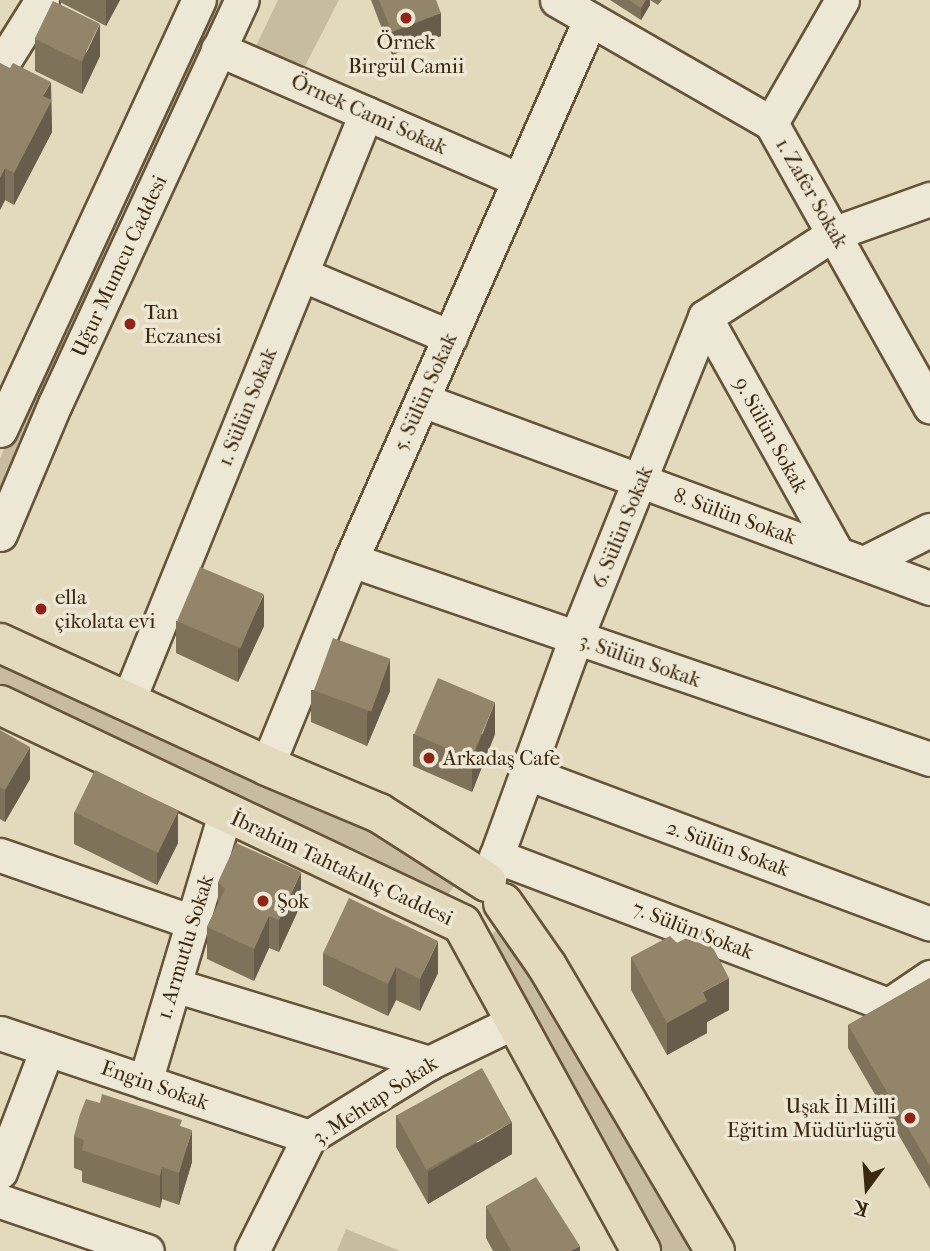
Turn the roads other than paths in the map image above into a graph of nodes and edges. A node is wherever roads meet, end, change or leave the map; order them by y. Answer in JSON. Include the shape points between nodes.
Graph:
{"nodes":[{"id":1,"x":42,"y":0,"type":"edge"},
{"id":2,"x":199,"y":0,"type":"edge"},
{"id":3,"x":242,"y":0,"type":"edge"},
{"id":4,"x":842,"y":0,"type":"edge"},
{"id":5,"x":560,"y":1,"type":"edge"},
{"id":6,"x":590,"y":20,"type":"junction"},
{"id":7,"x":218,"y":49,"type":"junction"},
{"id":8,"x":0,"y":67,"type":"edge"},
{"id":9,"x":366,"y":113,"type":"junction"},
{"id":10,"x":771,"y":123,"type":"junction"},
{"id":11,"x":519,"y":180,"type":"junction"},
{"id":12,"x":930,"y":199,"type":"edge"},
{"id":13,"x":835,"y":233,"type":"junction"},
{"id":14,"x":301,"y":274,"type":"junction"},
{"id":15,"x":705,"y":317,"type":"junction"},
{"id":16,"x":450,"y":337,"type":"junction"},
{"id":17,"x":422,"y":400,"type":"junction"},
{"id":18,"x":930,"y":407,"type":"edge"},
{"id":19,"x":2,"y":421,"type":"edge"},
{"id":20,"x":642,"y":481,"type":"junction"},
{"id":21,"x":930,"y":530,"type":"edge"},
{"id":22,"x":0,"y":534,"type":"edge"},
{"id":23,"x":851,"y":558,"type":"junction"},
{"id":24,"x":351,"y":561,"type":"junction"},
{"id":25,"x":930,"y":588,"type":"edge"},
{"id":26,"x":576,"y":638,"type":"junction"},
{"id":27,"x":0,"y":643,"type":"edge"},
{"id":28,"x":128,"y":701,"type":"junction"},
{"id":29,"x":0,"y":705,"type":"edge"},
{"id":30,"x":930,"y":759,"type":"edge"},
{"id":31,"x":267,"y":766,"type":"junction"},
{"id":32,"x":527,"y":773,"type":"junction"},
{"id":33,"x":225,"y":813,"type":"junction"},
{"id":34,"x":0,"y":855,"type":"edge"},
{"id":35,"x":495,"y":880,"type":"junction"},
{"id":36,"x":192,"y":922,"type":"junction"},
{"id":37,"x":930,"y":924,"type":"edge"},
{"id":38,"x":462,"y":925,"type":"junction"},
{"id":39,"x":930,"y":977,"type":"edge"},
{"id":40,"x":174,"y":985,"type":"junction"},
{"id":41,"x":514,"y":1022,"type":"junction"},
{"id":42,"x":0,"y":1032,"type":"edge"},
{"id":43,"x":47,"y":1049,"type":"junction"},
{"id":44,"x":429,"y":1063,"type":"junction"},
{"id":45,"x":145,"y":1082,"type":"junction"},
{"id":46,"x":309,"y":1137,"type":"junction"},
{"id":47,"x":0,"y":1172,"type":"edge"},
{"id":48,"x":0,"y":1201,"type":"edge"},
{"id":49,"x":639,"y":1250,"type":"edge"},
{"id":50,"x":147,"y":1251,"type":"edge"},
{"id":51,"x":252,"y":1251,"type":"edge"},
{"id":52,"x":715,"y":1251,"type":"edge"}],
"edges":[{"from":1,"to":8,"type":"street"},
{"from":2,"to":19,"type":"street","name":"Uğur Mumcu Caddesi"},
{"from":3,"to":7,"type":"street","name":"Uğur Mumcu Caddesi"},
{"from":4,"to":10,"type":"street"},
{"from":5,"to":6,"type":"street","name":"1. Zafer Sokak"},
{"from":6,"to":10,"type":"street","name":"1. Zafer Sokak"},
{"from":6,"to":11,"type":"street","name":"5. Sülün Sokak"},
{"from":7,"to":9,"type":"street","name":"Örnek Cami Sokak"},
{"from":7,"to":22,"type":"street","name":"Uğur Mumcu Caddesi"},
{"from":9,"to":11,"type":"street","name":"Örnek Cami Sokak"},
{"from":9,"to":14,"type":"street","name":"1. Sülün Sokak"},
{"from":10,"to":13,"type":"street","name":"1. Zafer Sokak"},
{"from":11,"to":16,"type":"street","name":"5. Sülün Sokak"},
{"from":12,"to":13,"type":"street"},
{"from":13,"to":15,"type":"street"},
{"from":13,"to":18,"type":"street","name":"1. Zafer Sokak"},
{"from":14,"to":16,"type":"street"},
{"from":14,"to":28,"type":"street","name":"1. Sülün Sokak"},
{"from":15,"to":20,"type":"street","name":"6. Sülün Sokak"},
{"from":15,"to":23,"type":"street","name":"9. Sülün Sokak"},
{"from":16,"to":17,"type":"street","name":"5. Sülün Sokak"},
{"from":17,"to":20,"type":"street","name":"8. Sülün Sokak"},
{"from":17,"to":24,"type":"street","name":"5. Sülün Sokak"},
{"from":20,"to":23,"type":"street","name":"8. Sülün Sokak"},
{"from":20,"to":26,"type":"street","name":"6. Sülün Sokak"},
{"from":21,"to":23,"type":"street"},
{"from":23,"to":25,"type":"street","name":"8. Sülün Sokak"},
{"from":24,"to":26,"type":"street","name":"3. Sülün Sokak"},
{"from":24,"to":31,"type":"street","name":"5. Sülün Sokak"},
{"from":26,"to":30,"type":"street","name":"3. Sülün Sokak"},
{"from":26,"to":32,"type":"street","name":"6. Sülün Sokak"},
{"from":27,"to":28,"type":"main road"},
{"from":28,"to":31,"type":"main road"},
{"from":29,"to":33,"type":"main road","name":"İbrahim Tahtakılıç Caddesi"},
{"from":31,"to":35,"type":"main road","via":[[379,813]]},
{"from":32,"to":35,"type":"street","name":"6. Sülün Sokak"},
{"from":32,"to":37,"type":"street","name":"2. Sülün Sokak"},
{"from":33,"to":36,"type":"street","name":"1. Armutlu Sokak"},
{"from":33,"to":38,"type":"main road","name":"İbrahim Tahtakılıç Caddesi"},
{"from":34,"to":36,"type":"street"},
{"from":35,"to":38,"type":"main road","via":[[473,881],[456,892],[453,906]]},
{"from":35,"to":39,"type":"street","name":"7. Sülün Sokak","via":[[889,1005]]},
{"from":35,"to":52,"type":"main road"},
{"from":36,"to":40,"type":"street","name":"1. Armutlu Sokak"},
{"from":38,"to":41,"type":"main road","name":"İbrahim Tahtakılıç Caddesi"},
{"from":40,"to":44,"type":"street"},
{"from":40,"to":45,"type":"street","name":"1. Armutlu Sokak"},
{"from":41,"to":44,"type":"street","name":"3. Mehtap Sokak"},
{"from":41,"to":49,"type":"main road","name":"İbrahim Tahtakılıç Caddesi"},
{"from":42,"to":43,"type":"street","name":"Engin Sokak"},
{"from":43,"to":45,"type":"street","name":"Engin Sokak"},
{"from":43,"to":47,"type":"street"},
{"from":44,"to":46,"type":"street","name":"3. Mehtap Sokak"},
{"from":45,"to":46,"type":"street","name":"Engin Sokak"},
{"from":46,"to":51,"type":"street","name":"3. Mehtap Sokak"},
{"from":48,"to":50,"type":"street"}]}
